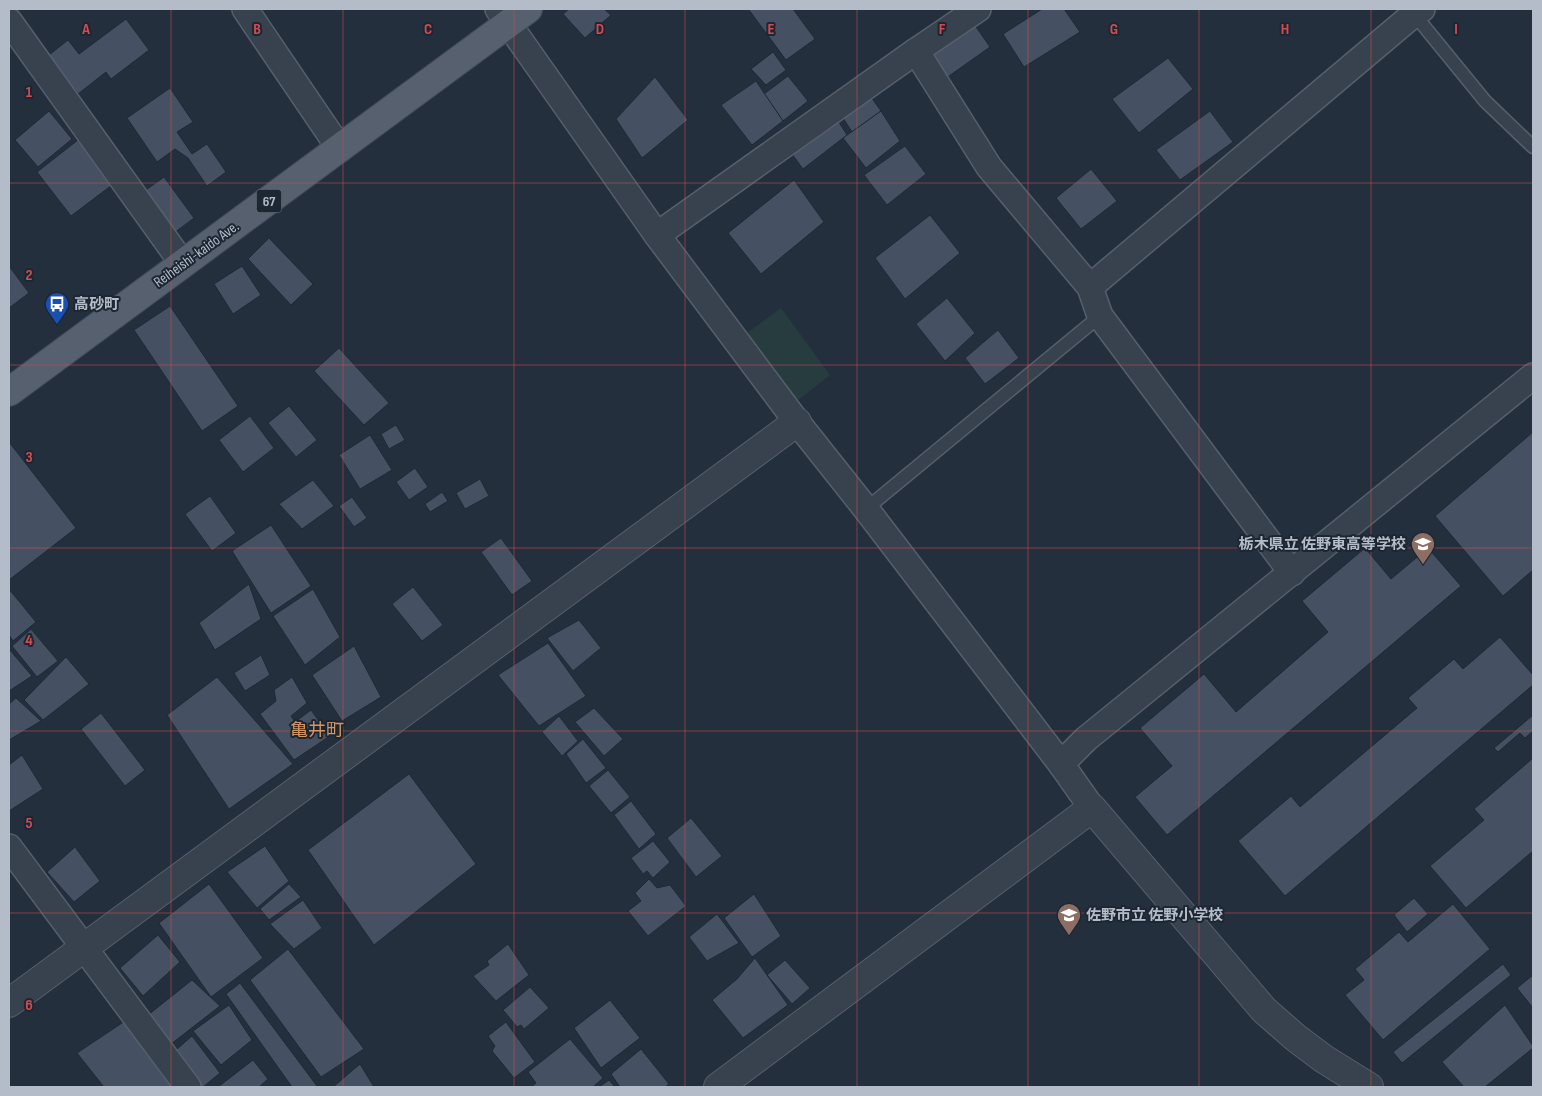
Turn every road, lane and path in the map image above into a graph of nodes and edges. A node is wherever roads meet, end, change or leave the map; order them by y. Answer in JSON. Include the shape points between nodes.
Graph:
{"nodes":[{"id":1,"x":245,"y":9,"type":"edge"},
{"id":2,"x":978,"y":9,"type":"edge"},
{"id":3,"x":1418,"y":11,"type":"edge"},
{"id":4,"x":512,"y":14,"type":"edge"},
{"id":5,"x":9,"y":21,"type":"edge"},
{"id":6,"x":916,"y":51,"type":"junction"},
{"id":7,"x":1533,"y":147,"type":"edge"},
{"id":8,"x":340,"y":149,"type":"junction"},
{"id":9,"x":657,"y":235,"type":"junction"},
{"id":10,"x":183,"y":264,"type":"junction"},
{"id":11,"x":1090,"y":287,"type":"junction"},
{"id":12,"x":1100,"y":316,"type":"junction"},
{"id":13,"x":1533,"y":376,"type":"edge"},
{"id":14,"x":9,"y":392,"type":"edge"},
{"id":15,"x":797,"y":422,"type":"junction"},
{"id":16,"x":866,"y":509,"type":"junction"},
{"id":17,"x":1292,"y":572,"type":"junction"},
{"id":18,"x":1061,"y":764,"type":"junction"},
{"id":19,"x":1092,"y":808,"type":"junction"},
{"id":20,"x":9,"y":847,"type":"edge"},
{"id":21,"x":84,"y":946,"type":"junction"},
{"id":22,"x":9,"y":1003,"type":"edge"},
{"id":23,"x":188,"y":1087,"type":"edge"},
{"id":24,"x":718,"y":1087,"type":"edge"},
{"id":25,"x":1369,"y":1087,"type":"edge"}],
"edges":[{"from":1,"to":8,"type":"street"},
{"from":2,"to":6,"type":"street"},
{"from":3,"to":7,"type":"lane","via":[[1485,101]]},
{"from":3,"to":11,"type":"street"},
{"from":4,"to":8,"type":"main road","name":"Reiheishi-kaido Ave.","number":"67"},
{"from":4,"to":9,"type":"street"},
{"from":5,"to":10,"type":"street"},
{"from":6,"to":9,"type":"street"},
{"from":6,"to":11,"type":"street","via":[[989,167]]},
{"from":8,"to":10,"type":"main road","name":"Reiheishi-kaido Ave.","number":"67"},
{"from":9,"to":15,"type":"street"},
{"from":10,"to":14,"type":"main road","name":"Reiheishi-kaido Ave.","number":"67"},
{"from":11,"to":12,"type":"street"},
{"from":12,"to":16,"type":"lane"},
{"from":12,"to":17,"type":"street"},
{"from":13,"to":17,"type":"street"},
{"from":15,"to":16,"type":"street"},
{"from":15,"to":21,"type":"street"},
{"from":16,"to":18,"type":"street"},
{"from":17,"to":18,"type":"street","via":[[1086,739]]},
{"from":18,"to":19,"type":"street"},
{"from":19,"to":24,"type":"street"},
{"from":19,"to":25,"type":"street","via":[[1264,1010],[1324,1059]]},
{"from":20,"to":21,"type":"street"},
{"from":21,"to":22,"type":"street"},
{"from":21,"to":23,"type":"street"}]}
